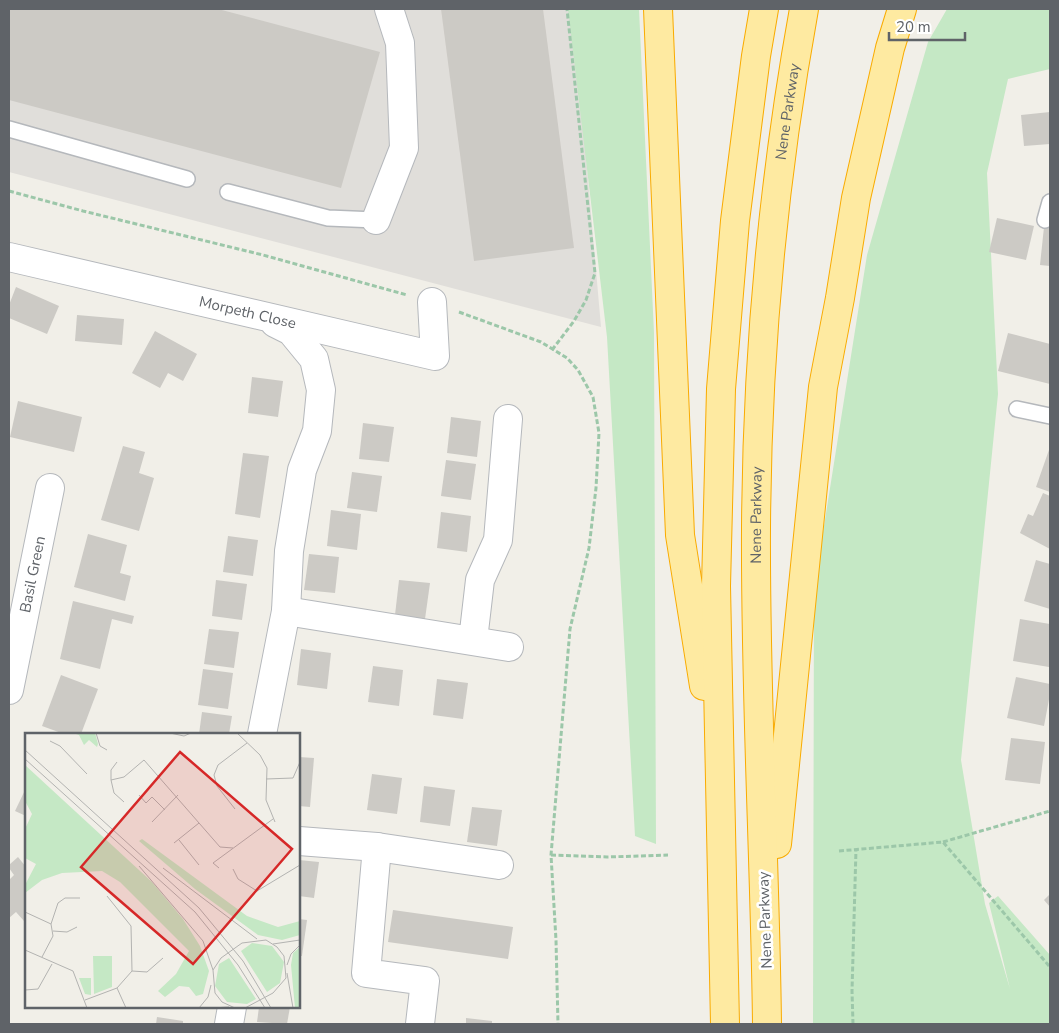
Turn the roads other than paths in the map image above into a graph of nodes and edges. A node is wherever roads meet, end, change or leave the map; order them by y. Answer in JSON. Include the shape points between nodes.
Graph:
{"nodes":[{"id":1,"x":389,"y":9,"type":"edge"},
{"id":2,"x":658,"y":9,"type":"edge"},
{"id":3,"x":764,"y":9,"type":"edge"},
{"id":4,"x":804,"y":9,"type":"edge"},
{"id":5,"x":902,"y":9,"type":"edge"},
{"id":6,"x":9,"y":129,"type":"edge"},
{"id":7,"x":187,"y":179,"type":"dead end"},
{"id":8,"x":228,"y":192,"type":"dead end"},
{"id":9,"x":1050,"y":202,"type":"edge"},
{"id":10,"x":376,"y":220,"type":"joint"},
{"id":11,"x":1045,"y":220,"type":"dead end"},
{"id":12,"x":9,"y":257,"type":"edge"},
{"id":13,"x":432,"y":303,"type":"road end"},
{"id":14,"x":263,"y":316,"type":"junction"},
{"id":15,"x":1017,"y":409,"type":"dead end"},
{"id":16,"x":1050,"y":416,"type":"edge"},
{"id":17,"x":508,"y":419,"type":"dead end"},
{"id":18,"x":50,"y":488,"type":"dead end"},
{"id":19,"x":286,"y":611,"type":"junction"},
{"id":20,"x":473,"y":640,"type":"junction"},
{"id":21,"x":509,"y":647,"type":"dead end"},
{"id":22,"x":9,"y":690,"type":"edge"},
{"id":23,"x":262,"y":733,"type":"edge"},
{"id":24,"x":719,"y":784,"type":"junction"},
{"id":25,"x":300,"y":841,"type":"edge"},
{"id":26,"x":377,"y":847,"type":"junction"},
{"id":27,"x":499,"y":864,"type":"dead end"},
{"id":28,"x":766,"y":958,"type":"junction"},
{"id":29,"x":232,"y":1008,"type":"edge"},
{"id":30,"x":229,"y":1024,"type":"edge"},
{"id":31,"x":420,"y":1024,"type":"edge"},
{"id":32,"x":725,"y":1024,"type":"edge"},
{"id":33,"x":767,"y":1024,"type":"edge"}],
"edges":[{"from":1,"to":10,"type":"street","via":[[400,43],[404,148]]},
{"from":2,"to":24,"type":"highway","via":[[680,535]]},
{"from":3,"to":24,"type":"highway","via":[[735,221],[721,389],[716,586]]},
{"from":4,"to":28,"type":"highway","name":"Nene Parkway","via":[[772,225],[760,398],[756,528]]},
{"from":5,"to":28,"type":"highway","via":[[856,198],[823,387]]},
{"from":6,"to":7,"type":"lane"},
{"from":8,"to":10,"type":"lane","via":[[328,218]]},
{"from":9,"to":11,"type":"lane"},
{"from":12,"to":14,"type":"street","name":"Morpeth Close"},
{"from":13,"to":14,"type":"street","name":"Morpeth Close","via":[[435,356]]},
{"from":14,"to":19,"type":"street","via":[[291,331],[314,359],[321,390],[317,431],[302,470],[289,551]]},
{"from":15,"to":16,"type":"lane"},
{"from":17,"to":20,"type":"street","via":[[498,540],[480,580]]},
{"from":18,"to":22,"type":"street","name":"Basil Green"},
{"from":19,"to":20,"type":"street"},
{"from":19,"to":23,"type":"street"},
{"from":20,"to":21,"type":"street"},
{"from":24,"to":32,"type":"highway"},
{"from":25,"to":26,"type":"street"},
{"from":26,"to":27,"type":"street"},
{"from":26,"to":31,"type":"street","via":[[366,973],[425,981]]},
{"from":28,"to":33,"type":"highway","name":"Nene Parkway"},
{"from":29,"to":30,"type":"street"}]}
